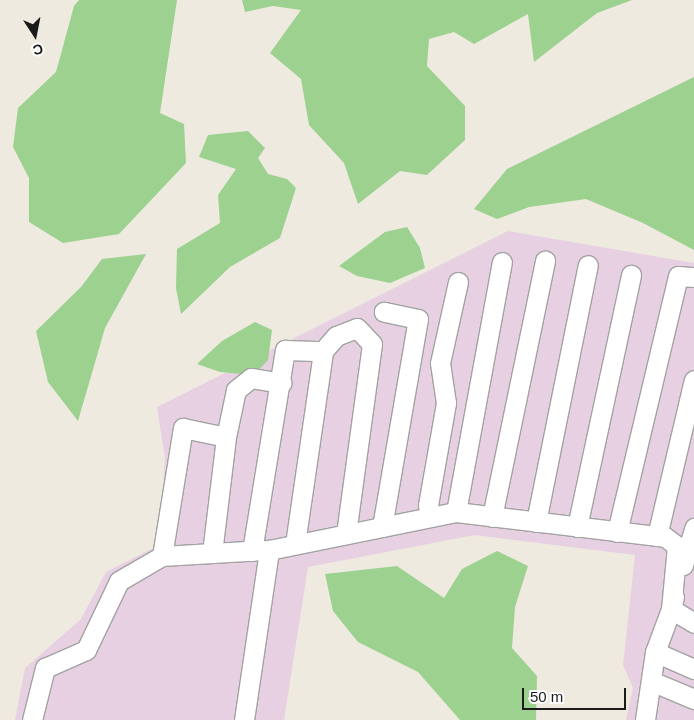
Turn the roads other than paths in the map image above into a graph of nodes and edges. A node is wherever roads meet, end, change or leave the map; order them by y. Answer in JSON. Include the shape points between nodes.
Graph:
{"nodes":[{"id":1,"x":545,"y":260,"type":"dead end"},
{"id":2,"x":502,"y":262,"type":"dead end"},
{"id":3,"x":588,"y":265,"type":"dead end"},
{"id":4,"x":631,"y":275,"type":"dead end"},
{"id":5,"x":694,"y":277,"type":"edge"},
{"id":6,"x":458,"y":282,"type":"dead end"},
{"id":7,"x":384,"y":312,"type":"dead end"},
{"id":8,"x":323,"y":351,"type":"junction"},
{"id":9,"x":694,"y":380,"type":"edge"},
{"id":10,"x":282,"y":383,"type":"junction"},
{"id":11,"x":226,"y":437,"type":"junction"},
{"id":12,"x":456,"y":512,"type":"junction"},
{"id":13,"x":430,"y":517,"type":"junction"},
{"id":14,"x":492,"y":517,"type":"junction"},
{"id":15,"x":536,"y":522,"type":"junction"},
{"id":16,"x":382,"y":527,"type":"junction"},
{"id":17,"x":577,"y":527,"type":"junction"},
{"id":18,"x":694,"y":531,"type":"edge"},
{"id":19,"x":617,"y":532,"type":"junction"},
{"id":20,"x":346,"y":534,"type":"junction"},
{"id":21,"x":657,"y":536,"type":"junction"},
{"id":22,"x":295,"y":544,"type":"junction"},
{"id":23,"x":261,"y":550,"type":"junction"},
{"id":24,"x":212,"y":553,"type":"junction"},
{"id":25,"x":162,"y":556,"type":"junction"},
{"id":26,"x":688,"y":572,"type":"edge"},
{"id":27,"x":671,"y":609,"type":"junction"},
{"id":28,"x":694,"y":623,"type":"edge"},
{"id":29,"x":655,"y":652,"type":"junction"},
{"id":30,"x":694,"y":669,"type":"edge"},
{"id":31,"x":651,"y":680,"type":"junction"},
{"id":32,"x":694,"y":699,"type":"edge"},
{"id":33,"x":32,"y":720,"type":"edge"},
{"id":34,"x":244,"y":720,"type":"edge"},
{"id":35,"x":645,"y":720,"type":"edge"}],
"edges":[{"from":1,"to":14,"type":"lane"},
{"from":2,"to":12,"type":"lane"},
{"from":3,"to":15,"type":"lane"},
{"from":4,"to":17,"type":"lane"},
{"from":5,"to":19,"type":"lane","via":[[678,276]]},
{"from":6,"to":13,"type":"lane","via":[[440,363],[446,403],[428,505]]},
{"from":7,"to":16,"type":"lane","via":[[418,319]]},
{"from":8,"to":10,"type":"lane","via":[[285,350]]},
{"from":8,"to":20,"type":"lane","via":[[336,336],[357,328],[372,344]]},
{"from":8,"to":22,"type":"lane"},
{"from":9,"to":21,"type":"lane"},
{"from":10,"to":11,"type":"lane","via":[[251,378],[236,390]]},
{"from":10,"to":23,"type":"lane"},
{"from":11,"to":24,"type":"lane"},
{"from":11,"to":25,"type":"lane","via":[[183,428]]},
{"from":12,"to":13,"type":"lane"},
{"from":12,"to":14,"type":"lane"},
{"from":13,"to":16,"type":"lane"},
{"from":14,"to":15,"type":"lane"},
{"from":15,"to":17,"type":"lane"},
{"from":16,"to":20,"type":"lane"},
{"from":17,"to":19,"type":"lane"},
{"from":18,"to":26,"type":"lane"},
{"from":19,"to":21,"type":"lane"},
{"from":20,"to":22,"type":"lane"},
{"from":21,"to":27,"type":"lane","via":[[666,537],[677,546]]},
{"from":22,"to":23,"type":"lane"},
{"from":23,"to":24,"type":"lane"},
{"from":23,"to":34,"type":"lane"},
{"from":24,"to":25,"type":"lane"},
{"from":25,"to":33,"type":"lane","via":[[118,581],[86,650],[44,668]]},
{"from":26,"to":27,"type":"lane"},
{"from":27,"to":28,"type":"lane"},
{"from":27,"to":29,"type":"lane"},
{"from":29,"to":30,"type":"lane"},
{"from":29,"to":31,"type":"lane"},
{"from":31,"to":32,"type":"lane"},
{"from":31,"to":35,"type":"lane"}]}
